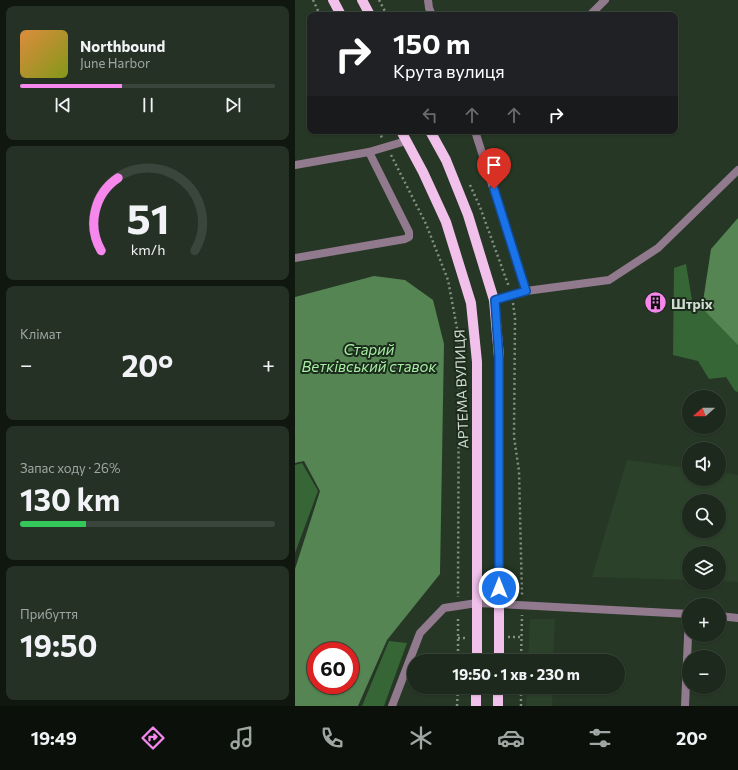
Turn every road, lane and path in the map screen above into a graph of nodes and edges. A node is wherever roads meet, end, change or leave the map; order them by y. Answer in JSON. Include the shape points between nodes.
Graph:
{"nodes":[{"id":1,"x":313,"y":0,"type":"edge"},
{"id":2,"x":333,"y":0,"type":"edge"},
{"id":3,"x":362,"y":0,"type":"edge"},
{"id":4,"x":379,"y":0,"type":"edge"},
{"id":5,"x":428,"y":0,"type":"edge"},
{"id":6,"x":605,"y":0,"type":"edge"},
{"id":7,"x":319,"y":12,"type":"edge"},
{"id":8,"x":339,"y":12,"type":"edge"},
{"id":9,"x":368,"y":12,"type":"edge"},
{"id":10,"x":385,"y":12,"type":"edge"},
{"id":11,"x":431,"y":12,"type":"edge"},
{"id":12,"x":593,"y":12,"type":"edge"},
{"id":13,"x":380,"y":134,"type":"edge"},
{"id":14,"x":402,"y":134,"type":"edge"},
{"id":15,"x":432,"y":134,"type":"edge"},
{"id":16,"x":476,"y":134,"type":"edge"},
{"id":17,"x":406,"y":141,"type":"junction"},
{"id":18,"x":387,"y":147,"type":"junction"},
{"id":19,"x":369,"y":152,"type":"junction"},
{"id":20,"x":295,"y":165,"type":"edge"},
{"id":21,"x":738,"y":170,"type":"edge"},
{"id":22,"x":295,"y":258,"type":"edge"},
{"id":23,"x":526,"y":291,"type":"junction"},
{"id":24,"x":495,"y":300,"type":"junction"},
{"id":25,"x":477,"y":603,"type":"junction"},
{"id":26,"x":499,"y":604,"type":"junction"},
{"id":27,"x":458,"y":606,"type":"junction"},
{"id":28,"x":682,"y":614,"type":"edge"},
{"id":29,"x":726,"y":617,"type":"edge"},
{"id":30,"x":738,"y":618,"type":"edge"},
{"id":31,"x":688,"y":642,"type":"edge"},
{"id":32,"x":458,"y":654,"type":"edge"},
{"id":33,"x":477,"y":654,"type":"edge"},
{"id":34,"x":499,"y":654,"type":"edge"},
{"id":35,"x":457,"y":694,"type":"edge"},
{"id":36,"x":476,"y":694,"type":"edge"},
{"id":37,"x":499,"y":694,"type":"edge"},
{"id":38,"x":521,"y":694,"type":"edge"},
{"id":39,"x":392,"y":706,"type":"edge"},
{"id":40,"x":457,"y":706,"type":"edge"},
{"id":41,"x":476,"y":706,"type":"edge"},
{"id":42,"x":498,"y":706,"type":"edge"},
{"id":43,"x":521,"y":706,"type":"edge"},
{"id":44,"x":685,"y":706,"type":"edge"}],
"edges":[{"from":1,"to":7,"type":"path"},
{"from":2,"to":8,"type":"main road"},
{"from":3,"to":9,"type":"main road"},
{"from":4,"to":10,"type":"path"},
{"from":5,"to":11,"type":"street"},
{"from":6,"to":12,"type":"street"},
{"from":13,"to":18,"type":"path"},
{"from":14,"to":17,"type":"main road","name":"АРТЕМА ВУЛИЦЯ"},
{"from":15,"to":24,"type":"main road","via":[[467,215]]},
{"from":16,"to":23,"type":"street"},
{"from":17,"to":18,"type":"street"},
{"from":17,"to":25,"type":"main road","name":"АРТЕМА ВУЛИЦЯ","via":[[446,222],[471,303],[477,362]]},
{"from":18,"to":19,"type":"street"},
{"from":18,"to":27,"type":"path","via":[[426,224],[448,280],[459,339]]},
{"from":19,"to":20,"type":"street"},
{"from":19,"to":22,"type":"street","via":[[409,232],[409,237]]},
{"from":21,"to":23,"type":"street","via":[[658,248],[609,280]]},
{"from":23,"to":24,"type":"street"},
{"from":24,"to":26,"type":"main road","via":[[499,358]]},
{"from":25,"to":26,"type":"street"},
{"from":25,"to":27,"type":"street"},
{"from":25,"to":33,"type":"main road","name":"АРТЕМА ВУЛИЦЯ"},
{"from":26,"to":28,"type":"street"},
{"from":26,"to":34,"type":"main road"},
{"from":27,"to":32,"type":"path"},
{"from":27,"to":39,"type":"street","via":[[445,608],[420,633]]},
{"from":29,"to":30,"type":"street"},
{"from":31,"to":44,"type":"street"},
{"from":35,"to":40,"type":"path"},
{"from":36,"to":41,"type":"main road"},
{"from":37,"to":42,"type":"main road"},
{"from":38,"to":43,"type":"path"}]}
